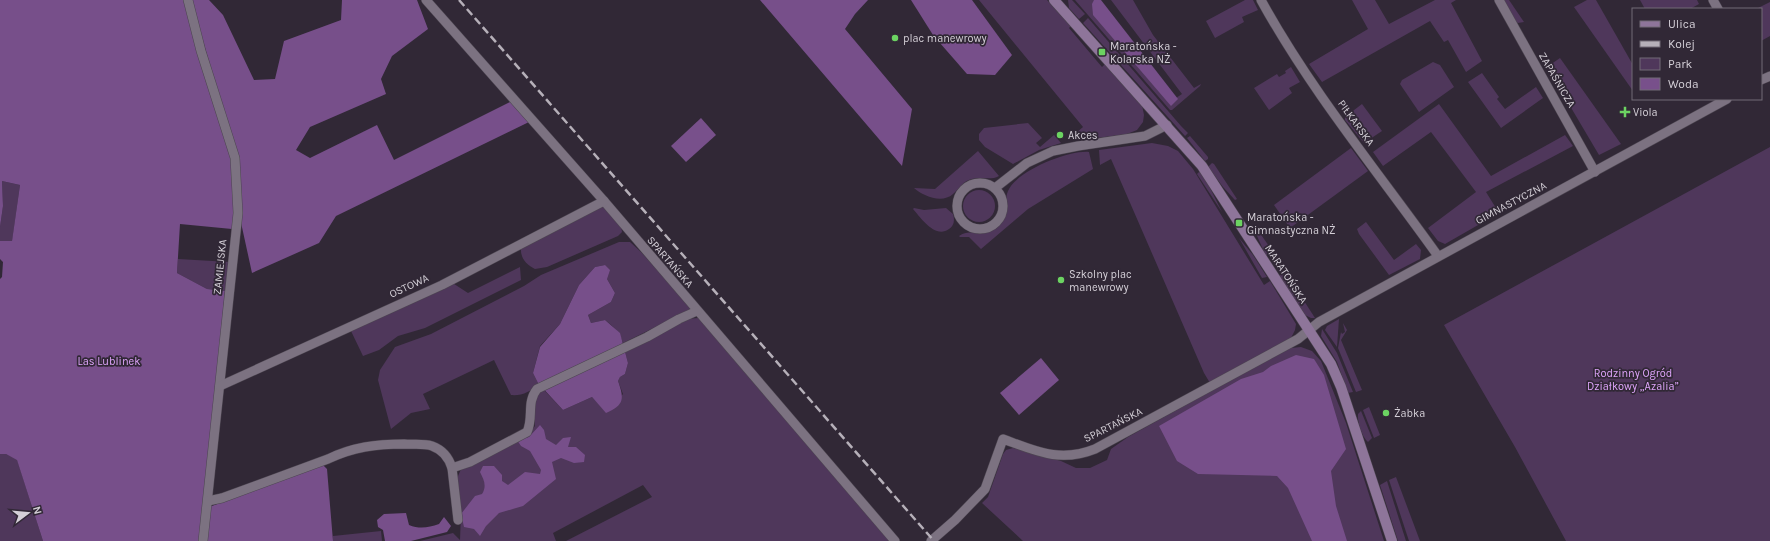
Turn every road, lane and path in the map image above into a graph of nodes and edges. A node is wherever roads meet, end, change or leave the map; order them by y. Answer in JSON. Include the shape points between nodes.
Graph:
{"nodes":[{"id":1,"x":188,"y":0,"type":"edge"},
{"id":2,"x":426,"y":0,"type":"edge"},
{"id":3,"x":1054,"y":0,"type":"edge"},
{"id":4,"x":1261,"y":0,"type":"edge"},
{"id":5,"x":1499,"y":0,"type":"edge"},
{"id":6,"x":1725,"y":100,"type":"edge"},
{"id":7,"x":1167,"y":125,"type":"junction"},
{"id":8,"x":1595,"y":172,"type":"junction"},
{"id":9,"x":995,"y":188,"type":"junction"},
{"id":10,"x":604,"y":201,"type":"junction"},
{"id":11,"x":1438,"y":256,"type":"junction"},
{"id":12,"x":697,"y":311,"type":"junction"},
{"id":13,"x":1308,"y":331,"type":"junction"},
{"id":14,"x":1298,"y":339,"type":"joint"},
{"id":15,"x":220,"y":386,"type":"junction"},
{"id":16,"x":452,"y":468,"type":"junction"},
{"id":17,"x":208,"y":501,"type":"junction"},
{"id":18,"x":458,"y":520,"type":"dead end"},
{"id":19,"x":203,"y":541,"type":"edge"},
{"id":20,"x":896,"y":541,"type":"edge"},
{"id":21,"x":931,"y":541,"type":"edge"},
{"id":22,"x":1392,"y":541,"type":"edge"}],
"edges":[{"from":1,"to":15,"type":"street","name":"ZAMIEJSKA","via":[[201,51],[235,158],[238,213]]},
{"from":2,"to":10,"type":"street","name":"SPARTAŃSKA"},
{"from":3,"to":7,"type":"main road","name":"MARATOŃSKA"},
{"from":4,"to":11,"type":"street","name":"PIŁKARSKA","via":[[1308,77]]},
{"from":5,"to":8,"type":"street","name":"ZAPAŚNICZA"},
{"from":6,"to":8,"type":"street","name":"GIMNASTYCZNA"},
{"from":7,"to":9,"type":"street","via":[[1140,137],[1053,151],[1027,163]]},
{"from":7,"to":13,"type":"main road","name":"MARATOŃSKA","via":[[1209,176]]},
{"from":8,"to":11,"type":"street","name":"GIMNASTYCZNA"},
{"from":9,"to":9,"type":"street","via":[[982,183],[966,187],[957,200],[959,216],[963,222],[976,229],[984,229],[996,222],[1001,216],[1003,202]]},
{"from":10,"to":12,"type":"street","name":"SPARTAŃSKA"},
{"from":10,"to":15,"type":"street","name":"OSTOWA","via":[[442,285]]},
{"from":11,"to":13,"type":"street","name":"GIMNASTYCZNA","via":[[1319,322]]},
{"from":12,"to":16,"type":"street","via":[[537,389],[530,400],[530,425],[527,432],[470,462]]},
{"from":12,"to":20,"type":"street","name":"SPARTAŃSKA"},
{"from":13,"to":14,"type":"street","name":"GIMNASTYCZNA"},
{"from":13,"to":22,"type":"main road","name":"MARATOŃSKA","via":[[1331,364],[1338,379]]},
{"from":14,"to":21,"type":"street","name":"SPARTAŃSKA","via":[[1086,453],[1058,456],[1041,453],[1003,439],[985,489]]},
{"from":15,"to":17,"type":"street","name":"ZAMIEJSKA"},
{"from":16,"to":17,"type":"street","via":[[443,452],[433,446],[389,444],[342,452]]},
{"from":16,"to":18,"type":"street"},
{"from":17,"to":19,"type":"street","name":"ZAMIEJSKA"}]}
